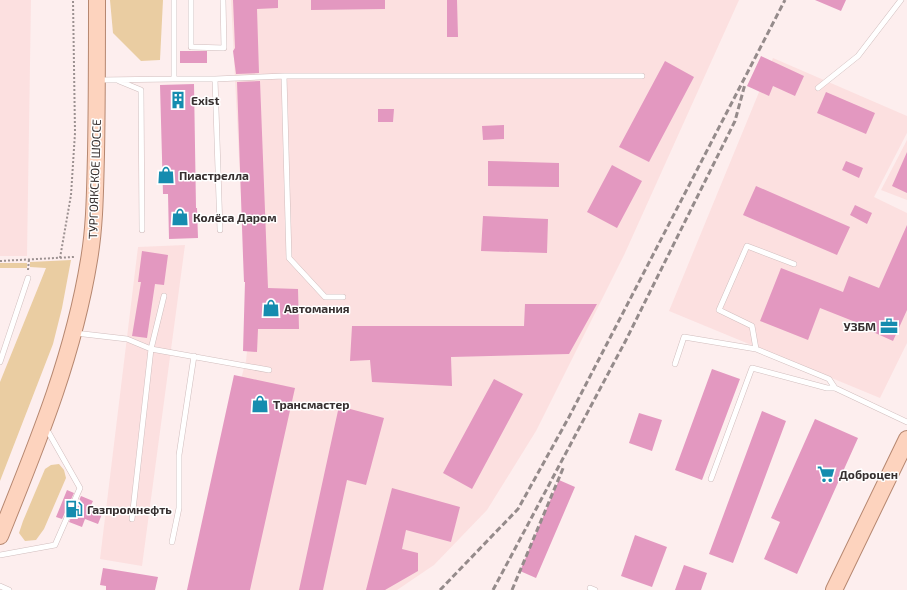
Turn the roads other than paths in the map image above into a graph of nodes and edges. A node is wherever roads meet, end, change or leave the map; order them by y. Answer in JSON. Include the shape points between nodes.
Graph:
{"nodes":[{"id":1,"x":97,"y":0,"type":"edge"},
{"id":2,"x":174,"y":0,"type":"edge"},
{"id":3,"x":191,"y":0,"type":"edge"},
{"id":4,"x":223,"y":0,"type":"edge"},
{"id":5,"x":901,"y":0,"type":"edge"},
{"id":6,"x":284,"y":76,"type":"junction"},
{"id":7,"x":642,"y":76,"type":"dead end"},
{"id":8,"x":174,"y":79,"type":"junction"},
{"id":9,"x":215,"y":79,"type":"junction"},
{"id":10,"x":116,"y":80,"type":"junction"},
{"id":11,"x":97,"y":81,"type":"junction"},
{"id":12,"x":818,"y":88,"type":"dead end"},
{"id":13,"x":142,"y":230,"type":"dead end"},
{"id":14,"x":220,"y":230,"type":"dead end"},
{"id":15,"x":794,"y":264,"type":"dead end"},
{"id":16,"x":28,"y":278,"type":"dead end"},
{"id":17,"x":164,"y":296,"type":"dead end"},
{"id":18,"x":343,"y":297,"type":"dead end"},
{"id":19,"x":74,"y":333,"type":"junction"},
{"id":20,"x":151,"y":349,"type":"junction"},
{"id":21,"x":756,"y":349,"type":"junction"},
{"id":22,"x":194,"y":356,"type":"junction"},
{"id":23,"x":0,"y":362,"type":"edge"},
{"id":24,"x":675,"y":364,"type":"dead end"},
{"id":25,"x":269,"y":370,"type":"dead end"},
{"id":26,"x":835,"y":388,"type":"junction"},
{"id":27,"x":907,"y":422,"type":"edge"},
{"id":28,"x":44,"y":425,"type":"junction"},
{"id":29,"x":907,"y":439,"type":"edge"},
{"id":30,"x":711,"y":479,"type":"dead end"},
{"id":31,"x":132,"y":519,"type":"dead end"},
{"id":32,"x":0,"y":536,"type":"edge"},
{"id":33,"x":172,"y":542,"type":"dead end"},
{"id":34,"x":0,"y":555,"type":"edge"},
{"id":35,"x":0,"y":586,"type":"edge"},
{"id":36,"x":9,"y":590,"type":"edge"},
{"id":37,"x":834,"y":590,"type":"edge"}],
"edges":[{"from":1,"to":11,"type":"main road","name":"ТУРГОЯКСКОЕ ШОССЕ"},
{"from":2,"to":8,"type":"lane"},
{"from":3,"to":4,"type":"lane","via":[[191,47],[224,48]]},
{"from":5,"to":12,"type":"lane","via":[[858,56]]},
{"from":6,"to":7,"type":"lane"},
{"from":6,"to":9,"type":"lane"},
{"from":6,"to":18,"type":"lane","via":[[289,258],[325,297]]},
{"from":8,"to":9,"type":"lane"},
{"from":8,"to":10,"type":"lane"},
{"from":9,"to":14,"type":"lane"},
{"from":10,"to":11,"type":"lane"},
{"from":10,"to":13,"type":"lane","via":[[141,90]]},
{"from":11,"to":19,"type":"main road","name":"ТУРГОЯКСКОЕ ШОССЕ","via":[[95,209],[90,259]]},
{"from":15,"to":21,"type":"lane","via":[[747,246],[719,310],[752,326]]},
{"from":16,"to":23,"type":"lane"},
{"from":17,"to":20,"type":"lane"},
{"from":19,"to":20,"type":"lane","via":[[127,338]]},
{"from":19,"to":28,"type":"main road","name":"ТУРГОЯКСКОЕ ШОССЕ"},
{"from":20,"to":22,"type":"lane"},
{"from":20,"to":31,"type":"lane"},
{"from":21,"to":24,"type":"lane","via":[[684,336]]},
{"from":21,"to":26,"type":"lane","via":[[829,378]]},
{"from":22,"to":25,"type":"lane"},
{"from":22,"to":33,"type":"lane","via":[[179,455],[179,508]]},
{"from":26,"to":27,"type":"lane"},
{"from":26,"to":30,"type":"lane","via":[[752,368]]},
{"from":28,"to":32,"type":"main road","name":"ТУРГОЯКСКОЕ ШОССЕ"},
{"from":28,"to":34,"type":"lane","via":[[80,488],[55,545]]},
{"from":29,"to":37,"type":"main road"},
{"from":35,"to":36,"type":"lane"}]}
